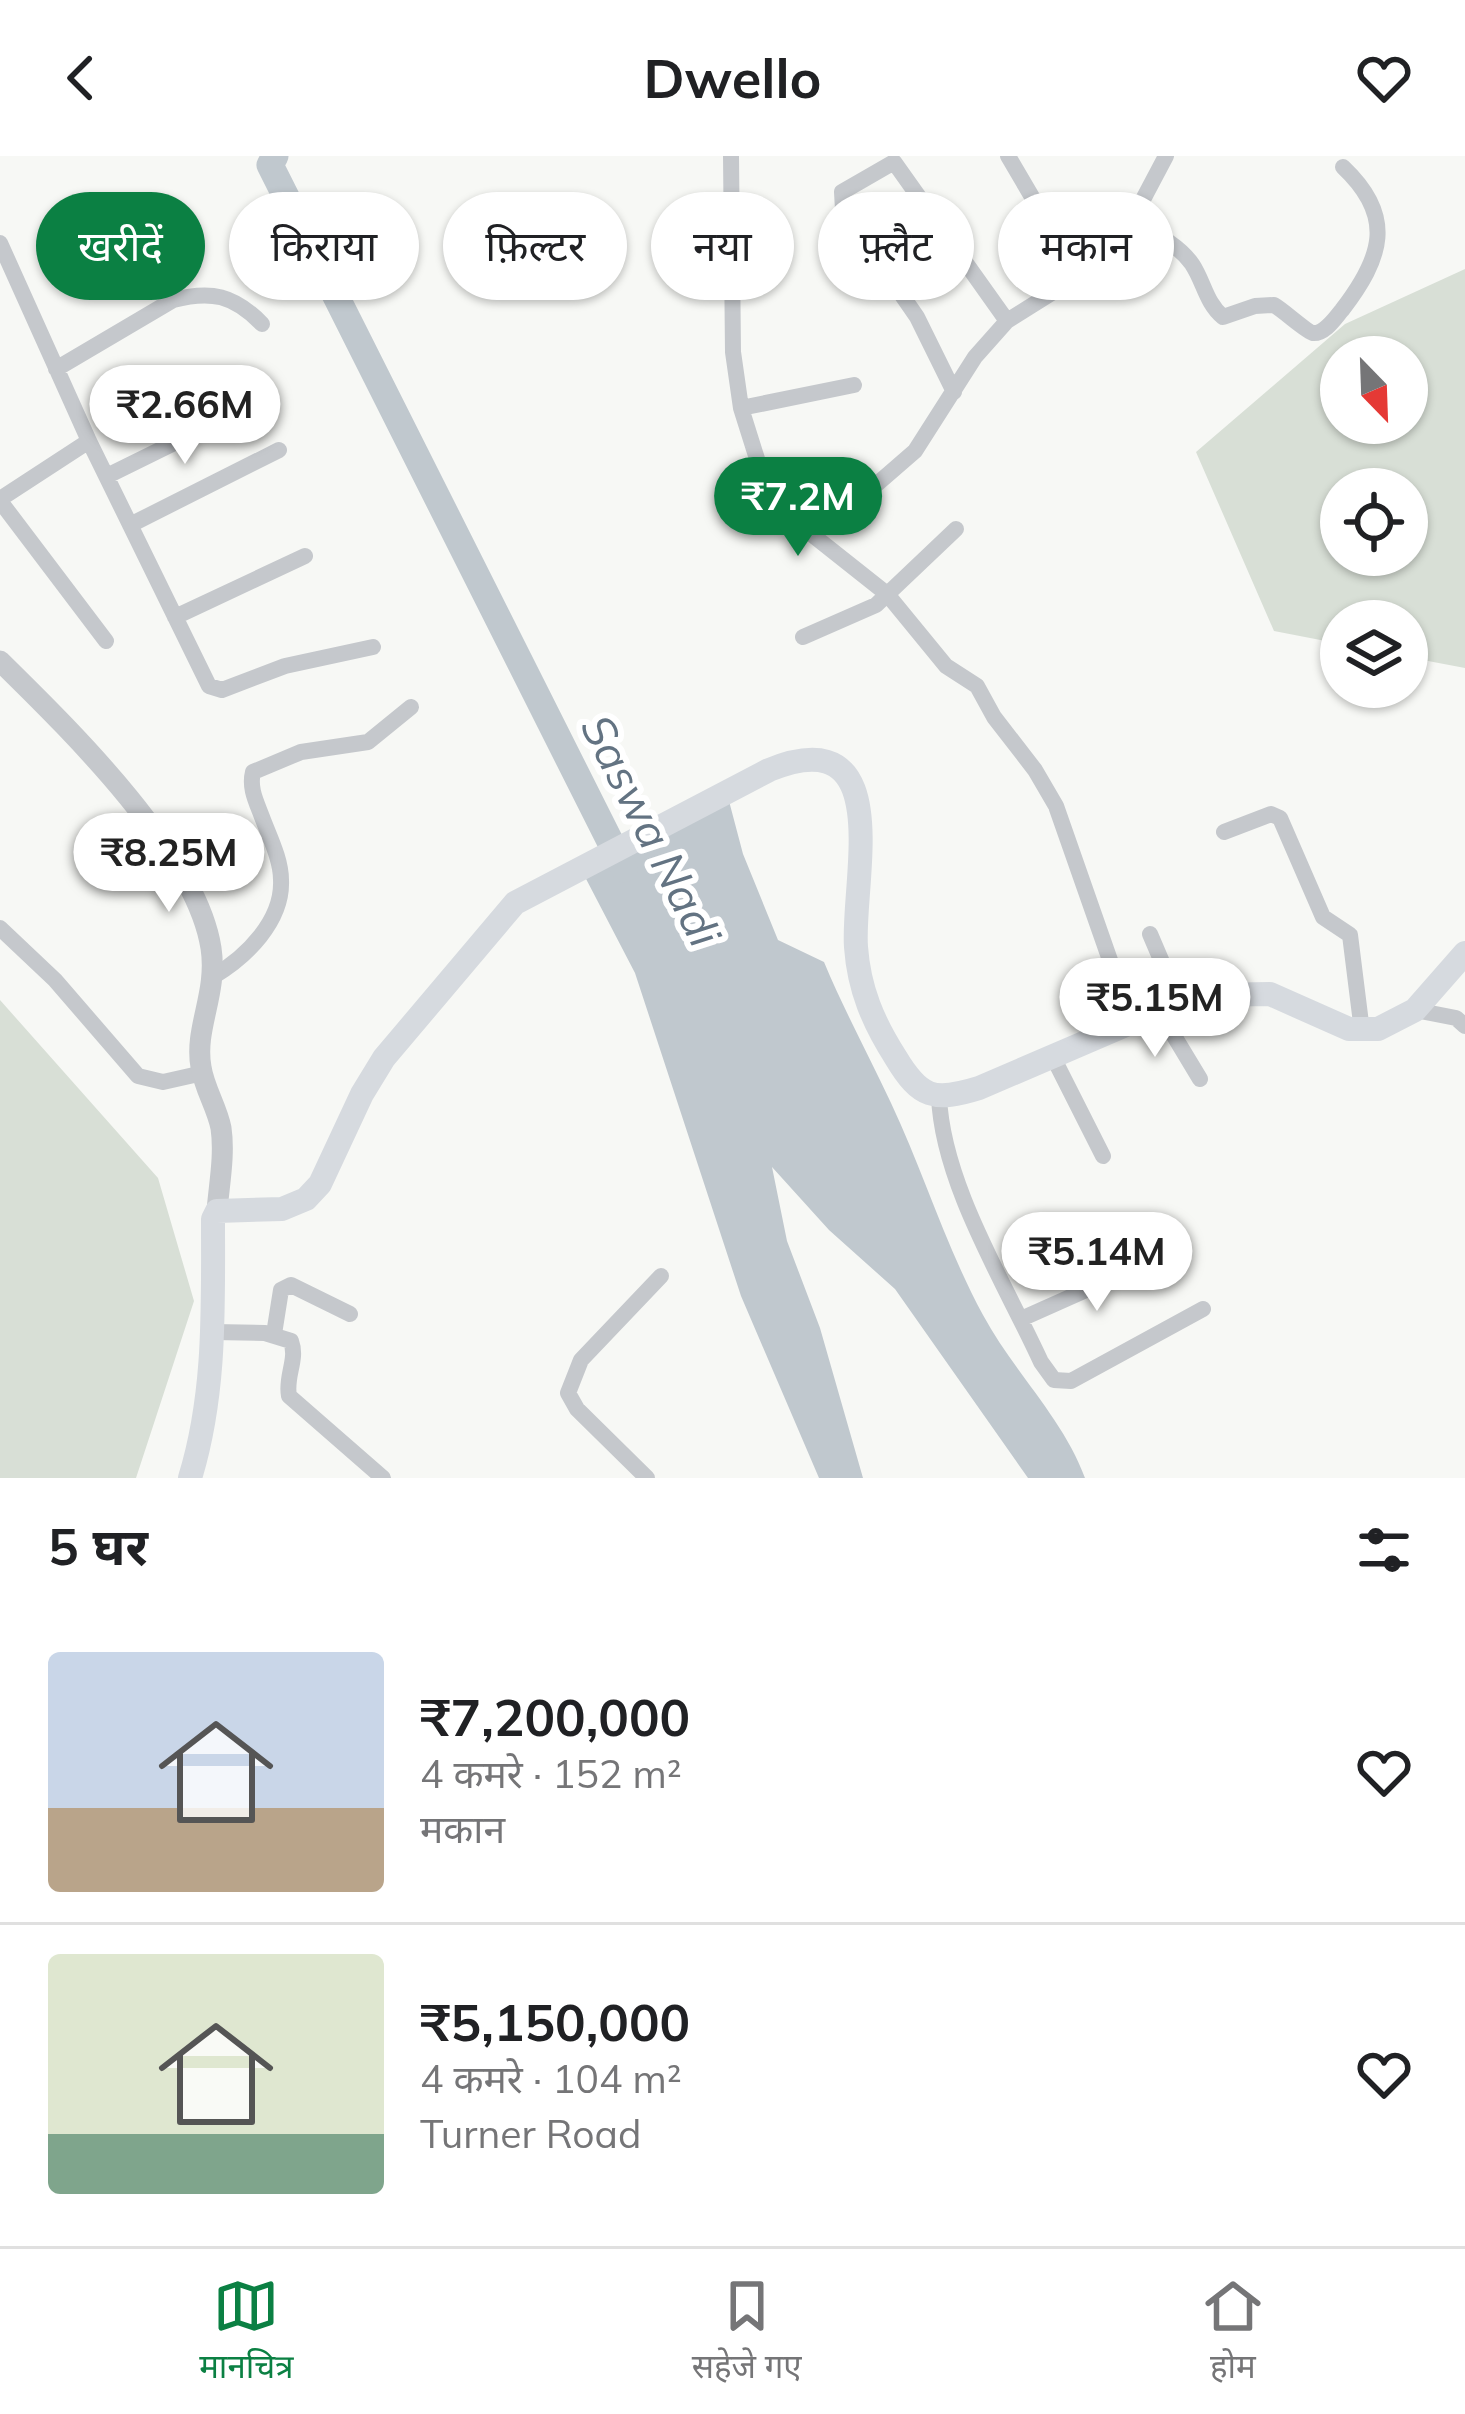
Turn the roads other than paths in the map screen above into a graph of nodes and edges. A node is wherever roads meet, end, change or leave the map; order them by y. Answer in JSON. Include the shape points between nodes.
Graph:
{"nodes":[{"id":1,"x":731,"y":156,"type":"edge"},
{"id":2,"x":1008,"y":156,"type":"edge"},
{"id":3,"x":1166,"y":156,"type":"edge"},
{"id":4,"x":899,"y":159,"type":"edge"},
{"id":5,"x":1343,"y":167,"type":"dead end"},
{"id":6,"x":1029,"y":192,"type":"edge"},
{"id":7,"x":1148,"y":192,"type":"edge"},
{"id":8,"x":0,"y":243,"type":"edge"},
{"id":9,"x":1174,"y":247,"type":"edge"},
{"id":10,"x":1041,"y":300,"type":"edge"},
{"id":11,"x":1007,"y":321,"type":"junction"},
{"id":12,"x":262,"y":324,"type":"dead end"},
{"id":13,"x":56,"y":369,"type":"junction"},
{"id":14,"x":854,"y":385,"type":"dead end"},
{"id":15,"x":954,"y":392,"type":"junction"},
{"id":16,"x":740,"y":408,"type":"junction"},
{"id":17,"x":241,"y":410,"type":"dead end"},
{"id":18,"x":89,"y":441,"type":"junction"},
{"id":19,"x":279,"y":450,"type":"dead end"},
{"id":20,"x":106,"y":476,"type":"junction"},
{"id":21,"x":0,"y":500,"type":"edge"},
{"id":22,"x":130,"y":525,"type":"junction"},
{"id":23,"x":805,"y":529,"type":"junction"},
{"id":24,"x":956,"y":529,"type":"dead end"},
{"id":25,"x":305,"y":556,"type":"dead end"},
{"id":26,"x":887,"y":594,"type":"junction"},
{"id":27,"x":175,"y":617,"type":"junction"},
{"id":28,"x":803,"y":638,"type":"dead end"},
{"id":29,"x":106,"y":641,"type":"dead end"},
{"id":30,"x":373,"y":646,"type":"dead end"},
{"id":31,"x":0,"y":661,"type":"edge"},
{"id":32,"x":411,"y":706,"type":"dead end"},
{"id":33,"x":1224,"y":832,"type":"dead end"},
{"id":34,"x":0,"y":928,"type":"edge"},
{"id":35,"x":1150,"y":934,"type":"dead end"},
{"id":36,"x":1465,"y":953,"type":"edge"},
{"id":37,"x":214,"y":976,"type":"junction"},
{"id":38,"x":1169,"y":1007,"type":"junction"},
{"id":39,"x":1415,"y":1010,"type":"junction"},
{"id":40,"x":1132,"y":1023,"type":"junction"},
{"id":41,"x":1465,"y":1026,"type":"edge"},
{"id":42,"x":1361,"y":1030,"type":"junction"},
{"id":43,"x":1054,"y":1058,"type":"junction"},
{"id":44,"x":202,"y":1073,"type":"junction"},
{"id":45,"x":1200,"y":1079,"type":"dead end"},
{"id":46,"x":940,"y":1096,"type":"junction"},
{"id":47,"x":1103,"y":1156,"type":"dead end"},
{"id":48,"x":218,"y":1211,"type":"junction"},
{"id":49,"x":1151,"y":1261,"type":"dead end"},
{"id":50,"x":661,"y":1276,"type":"dead end"},
{"id":51,"x":1202,"y":1309,"type":"dead end"},
{"id":52,"x":350,"y":1313,"type":"dead end"},
{"id":53,"x":1022,"y":1319,"type":"junction"},
{"id":54,"x":213,"y":1332,"type":"junction"},
{"id":55,"x":274,"y":1334,"type":"junction"},
{"id":56,"x":191,"y":1477,"type":"edge"},
{"id":57,"x":383,"y":1478,"type":"edge"},
{"id":58,"x":647,"y":1478,"type":"edge"}],
"edges":[{"from":1,"to":16,"type":"street"},
{"from":2,"to":6,"type":"street"},
{"from":3,"to":7,"type":"street"},
{"from":4,"to":11,"type":"street"},
{"from":4,"to":15,"type":"street","via":[[847,187],[840,202],[917,317]]},
{"from":5,"to":9,"type":"street","via":[[1377,220],[1374,262],[1318,332],[1274,305],[1222,317]]},
{"from":8,"to":13,"type":"street"},
{"from":10,"to":11,"type":"street"},
{"from":11,"to":15,"type":"street"},
{"from":12,"to":13,"type":"street","via":[[224,295],[172,300]]},
{"from":13,"to":18,"type":"street"},
{"from":14,"to":16,"type":"street"},
{"from":15,"to":23,"type":"street","via":[[915,451],[862,497]]},
{"from":16,"to":23,"type":"street","via":[[758,462],[779,478]]},
{"from":17,"to":20,"type":"street"},
{"from":18,"to":20,"type":"street"},
{"from":18,"to":21,"type":"street"},
{"from":19,"to":22,"type":"street"},
{"from":20,"to":22,"type":"street"},
{"from":21,"to":29,"type":"street"},
{"from":22,"to":27,"type":"street"},
{"from":23,"to":26,"type":"street"},
{"from":24,"to":26,"type":"street"},
{"from":25,"to":27,"type":"street"},
{"from":26,"to":28,"type":"street"},
{"from":26,"to":40,"type":"street","via":[[946,666],[976,686],[1050,795]]},
{"from":27,"to":30,"type":"street","via":[[214,690]]},
{"from":31,"to":37,"type":"street","via":[[160,842],[202,917]]},
{"from":32,"to":37,"type":"street","via":[[368,742],[301,752],[253,772],[280,898],[263,932]]},
{"from":33,"to":42,"type":"street","via":[[1271,814],[1280,818],[1323,916],[1350,934]]},
{"from":34,"to":44,"type":"street","via":[[138,1076],[163,1082]]},
{"from":35,"to":38,"type":"street"},
{"from":36,"to":39,"type":"main road"},
{"from":37,"to":44,"type":"street"},
{"from":38,"to":40,"type":"main road"},
{"from":38,"to":42,"type":"main road","via":[[1225,992],[1270,994]]},
{"from":38,"to":45,"type":"street"},
{"from":39,"to":41,"type":"street"},
{"from":39,"to":42,"type":"main road"},
{"from":40,"to":43,"type":"main road"},
{"from":43,"to":46,"type":"main road"},
{"from":43,"to":47,"type":"street"},
{"from":44,"to":48,"type":"street","via":[[221,1131]]},
{"from":46,"to":48,"type":"main road","via":[[909,1080],[868,1007],[855,943],[861,816],[850,783],[814,759],[788,762],[514,903],[384,1058],[320,1184],[282,1209]]},
{"from":46,"to":53,"type":"street","via":[[953,1173]]},
{"from":48,"to":54,"type":"main road"},
{"from":49,"to":53,"type":"street"},
{"from":50,"to":58,"type":"street","via":[[581,1360],[568,1393]]},
{"from":51,"to":53,"type":"street","via":[[1065,1383],[1048,1373]]},
{"from":52,"to":55,"type":"street","via":[[291,1285],[281,1290]]},
{"from":54,"to":55,"type":"street"},
{"from":54,"to":56,"type":"main road"},
{"from":55,"to":57,"type":"street","via":[[293,1345],[289,1396]]}]}
